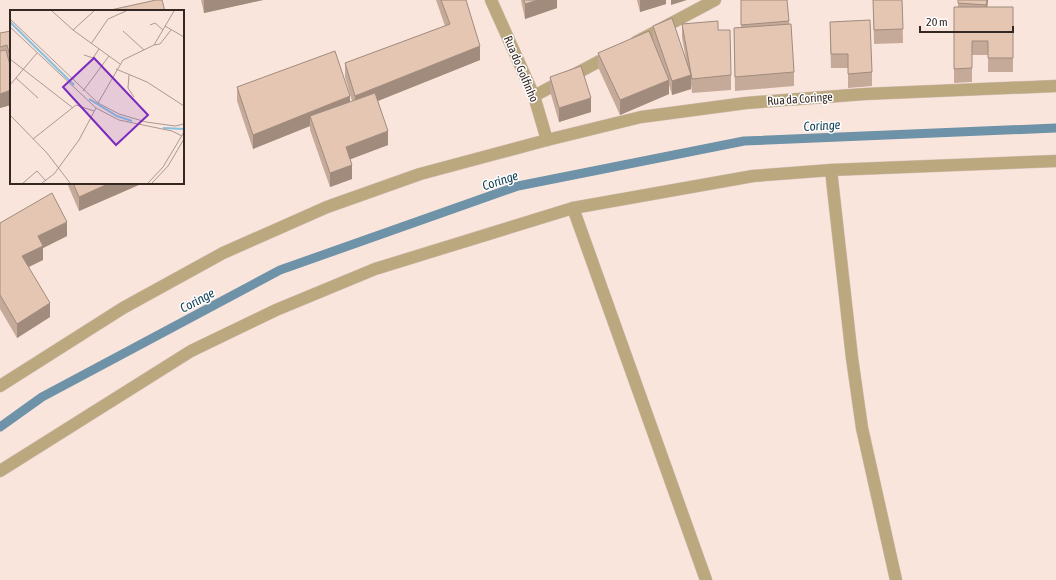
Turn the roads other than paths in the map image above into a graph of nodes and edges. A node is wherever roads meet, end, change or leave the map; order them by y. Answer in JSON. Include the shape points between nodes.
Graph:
{"nodes":[{"id":1,"x":491,"y":0,"type":"edge"},
{"id":2,"x":715,"y":0,"type":"edge"},
{"id":3,"x":1056,"y":86,"type":"edge"},
{"id":4,"x":534,"y":96,"type":"junction"},
{"id":5,"x":547,"y":140,"type":"junction"},
{"id":6,"x":1056,"y":161,"type":"edge"},
{"id":7,"x":832,"y":170,"type":"junction"},
{"id":8,"x":573,"y":208,"type":"junction"},
{"id":9,"x":0,"y":386,"type":"edge"},
{"id":10,"x":0,"y":471,"type":"edge"},
{"id":11,"x":706,"y":580,"type":"edge"},
{"id":12,"x":896,"y":580,"type":"edge"}],
"edges":[{"from":1,"to":4,"type":"street","name":"Rua do Golfinho"},
{"from":2,"to":4,"type":"street"},
{"from":3,"to":5,"type":"street","name":"Rua da Coringe","via":[[865,94],[746,103],[641,117]]},
{"from":4,"to":5,"type":"street","name":"Rua do Golfinho"},
{"from":5,"to":9,"type":"street","name":"Rua da Coringe","via":[[412,176],[326,207],[223,253],[123,308]]},
{"from":6,"to":7,"type":"street"},
{"from":7,"to":8,"type":"street","via":[[753,176]]},
{"from":7,"to":12,"type":"street","via":[[862,428]]},
{"from":8,"to":10,"type":"street","via":[[375,269],[276,310],[191,352]]},
{"from":8,"to":11,"type":"street"}]}
